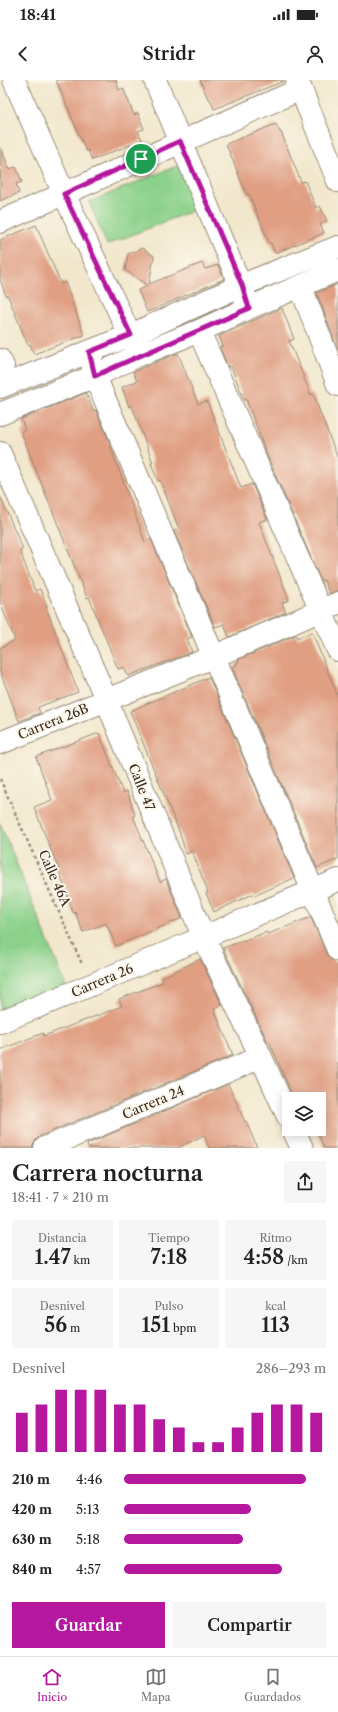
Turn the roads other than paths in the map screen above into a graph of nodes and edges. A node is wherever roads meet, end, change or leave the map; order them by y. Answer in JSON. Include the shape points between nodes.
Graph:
{"nodes":[{"id":1,"x":14,"y":80,"type":"edge"},
{"id":2,"x":154,"y":80,"type":"edge"},
{"id":3,"x":299,"y":84,"type":"edge"},
{"id":4,"x":180,"y":141,"type":"junction"},
{"id":5,"x":338,"y":180,"type":"edge"},
{"id":6,"x":64,"y":194,"type":"junction"},
{"id":7,"x":0,"y":222,"type":"edge"},
{"id":8,"x":338,"y":247,"type":"edge"},
{"id":9,"x":338,"y":270,"type":"edge"},
{"id":10,"x":242,"y":285,"type":"junction"},
{"id":11,"x":301,"y":287,"type":"junction"},
{"id":12,"x":249,"y":308,"type":"junction"},
{"id":13,"x":199,"y":331,"type":"junction"},
{"id":14,"x":131,"y":335,"type":"junction"},
{"id":15,"x":89,"y":352,"type":"junction"},
{"id":16,"x":139,"y":355,"type":"junction"},
{"id":17,"x":95,"y":376,"type":"junction"},
{"id":18,"x":338,"y":385,"type":"edge"},
{"id":19,"x":0,"y":387,"type":"edge"},
{"id":20,"x":0,"y":414,"type":"edge"},
{"id":21,"x":0,"y":453,"type":"edge"},
{"id":22,"x":330,"y":607,"type":"edge"},
{"id":23,"x":338,"y":650,"type":"edge"},
{"id":24,"x":213,"y":657,"type":"junction"},
{"id":25,"x":106,"y":699,"type":"junction"},
{"id":26,"x":0,"y":742,"type":"edge"},
{"id":27,"x":338,"y":880,"type":"edge"},
{"id":28,"x":312,"y":890,"type":"junction"},
{"id":29,"x":204,"y":936,"type":"junction"},
{"id":30,"x":338,"y":950,"type":"edge"},
{"id":31,"x":0,"y":1022,"type":"edge"},
{"id":32,"x":261,"y":1057,"type":"junction"},
{"id":33,"x":282,"y":1104,"type":"edge"},
{"id":34,"x":296,"y":1136,"type":"edge"},
{"id":35,"x":45,"y":1148,"type":"edge"},
{"id":36,"x":302,"y":1148,"type":"edge"}],
"edges":[{"from":1,"to":6,"type":"street"},
{"from":2,"to":4,"type":"street"},
{"from":3,"to":4,"type":"street"},
{"from":3,"to":5,"type":"street"},
{"from":4,"to":6,"type":"street"},
{"from":4,"to":10,"type":"street"},
{"from":6,"to":7,"type":"street"},
{"from":6,"to":14,"type":"street"},
{"from":8,"to":10,"type":"street"},
{"from":9,"to":11,"type":"street"},
{"from":10,"to":12,"type":"street"},
{"from":10,"to":14,"type":"street"},
{"from":11,"to":12,"type":"street"},
{"from":11,"to":18,"type":"street"},
{"from":12,"to":13,"type":"street"},
{"from":13,"to":16,"type":"street"},
{"from":13,"to":22,"type":"street"},
{"from":14,"to":15,"type":"street"},
{"from":14,"to":16,"type":"street"},
{"from":15,"to":17,"type":"street"},
{"from":15,"to":19,"type":"street"},
{"from":16,"to":17,"type":"street"},
{"from":17,"to":20,"type":"street"},
{"from":17,"to":24,"type":"street"},
{"from":21,"to":25,"type":"street","name":"Calle 47"},
{"from":22,"to":23,"type":"street"},
{"from":22,"to":24,"type":"street","name":"Carrera 26B"},
{"from":24,"to":25,"type":"street","name":"Carrera 26B"},
{"from":24,"to":28,"type":"street"},
{"from":25,"to":26,"type":"street","name":"Carrera 26B"},
{"from":25,"to":29,"type":"street","name":"Calle 47"},
{"from":27,"to":28,"type":"street","name":"Carrera 26"},
{"from":28,"to":29,"type":"street","name":"Carrera 26"},
{"from":28,"to":30,"type":"street"},
{"from":29,"to":31,"type":"street","name":"Carrera 26"},
{"from":29,"to":32,"type":"street","name":"Calle 47"},
{"from":32,"to":33,"type":"street","name":"Calle 47"},
{"from":32,"to":35,"type":"street","name":"Carrera 24"},
{"from":34,"to":36,"type":"street"}]}
